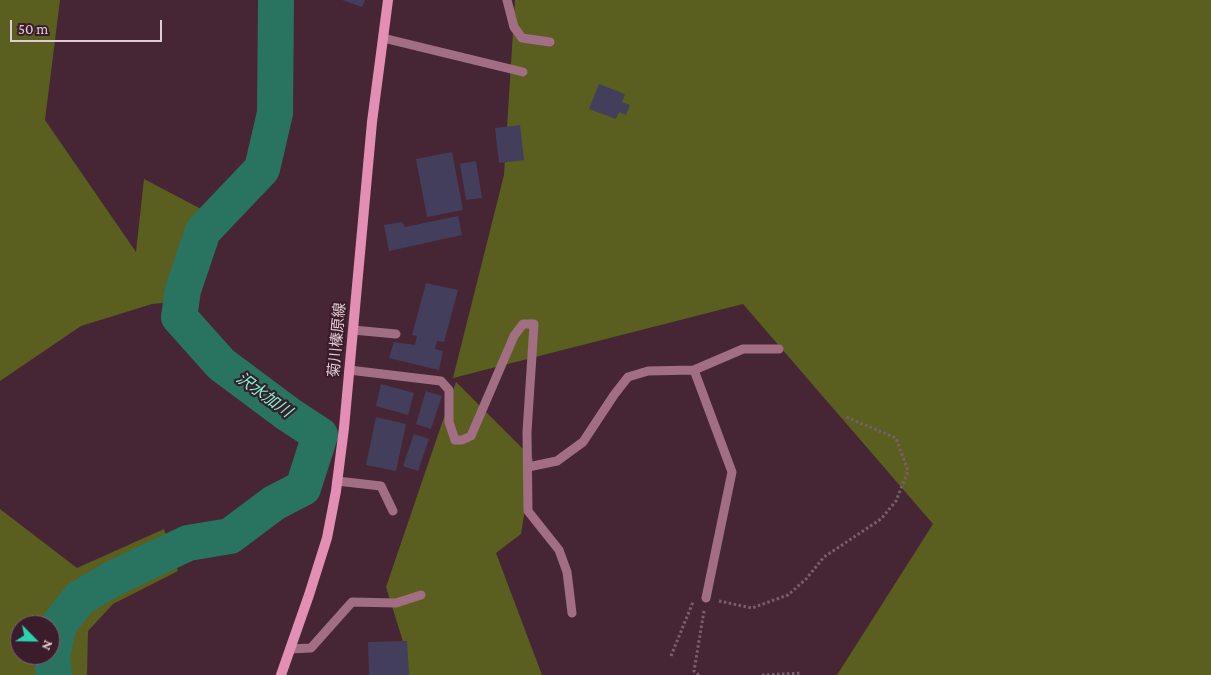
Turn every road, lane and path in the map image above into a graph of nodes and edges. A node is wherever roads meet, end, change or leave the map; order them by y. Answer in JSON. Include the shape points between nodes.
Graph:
{"nodes":[{"id":1,"x":388,"y":0,"type":"edge"},
{"id":2,"x":507,"y":0,"type":"edge"},
{"id":3,"x":383,"y":38,"type":"junction"},
{"id":4,"x":550,"y":42,"type":"dead end"},
{"id":5,"x":523,"y":72,"type":"dead end"},
{"id":6,"x":353,"y":330,"type":"junction"},
{"id":7,"x":396,"y":334,"type":"dead end"},
{"id":8,"x":779,"y":349,"type":"dead end"},
{"id":9,"x":350,"y":370,"type":"junction"},
{"id":10,"x":694,"y":370,"type":"junction"},
{"id":11,"x":846,"y":417,"type":"dead end"},
{"id":12,"x":528,"y":467,"type":"junction"},
{"id":13,"x":337,"y":481,"type":"junction"},
{"id":14,"x":393,"y":512,"type":"dead end"},
{"id":15,"x":421,"y":594,"type":"dead end"},
{"id":16,"x":706,"y":598,"type":"junction"},
{"id":17,"x":572,"y":613,"type":"dead end"},
{"id":18,"x":290,"y":649,"type":"junction"},
{"id":19,"x":670,"y":656,"type":"dead end"},
{"id":20,"x":802,"y":673,"type":"dead end"},
{"id":21,"x":281,"y":675,"type":"edge"},
{"id":22,"x":699,"y":675,"type":"edge"},
{"id":23,"x":762,"y":675,"type":"edge"}],
"edges":[{"from":1,"to":3,"type":"main road","name":"菊川榛原線"},
{"from":2,"to":4,"type":"lane","via":[[514,27],[522,38]]},
{"from":3,"to":5,"type":"lane"},
{"from":3,"to":6,"type":"main road","name":"菊川榛原線"},
{"from":6,"to":7,"type":"lane"},
{"from":6,"to":9,"type":"main road","name":"菊川榛原線"},
{"from":8,"to":10,"type":"lane","via":[[743,350]]},
{"from":9,"to":12,"type":"lane","via":[[441,381],[449,390],[449,422],[455,440],[462,440],[471,436],[514,336],[522,324],[534,324]]},
{"from":9,"to":13,"type":"main road","name":"菊川榛原線"},
{"from":10,"to":12,"type":"lane","via":[[648,371],[628,377],[583,442],[558,461]]},
{"from":10,"to":16,"type":"lane","via":[[732,472]]},
{"from":11,"to":16,"type":"path","via":[[896,438],[908,471],[896,501],[881,519],[824,557],[806,580],[788,595],[752,608]]},
{"from":12,"to":17,"type":"lane","via":[[528,511],[559,550],[567,572]]},
{"from":13,"to":14,"type":"lane","via":[[382,486]]},
{"from":13,"to":18,"type":"main road","name":"菊川榛原線","via":[[327,538]]},
{"from":15,"to":18,"type":"lane","via":[[396,603],[352,602],[311,648]]},
{"from":16,"to":19,"type":"path","via":[[695,598]]},
{"from":16,"to":22,"type":"path","via":[[694,671]]},
{"from":18,"to":21,"type":"main road","name":"菊川榛原線"},
{"from":20,"to":23,"type":"path"}]}
